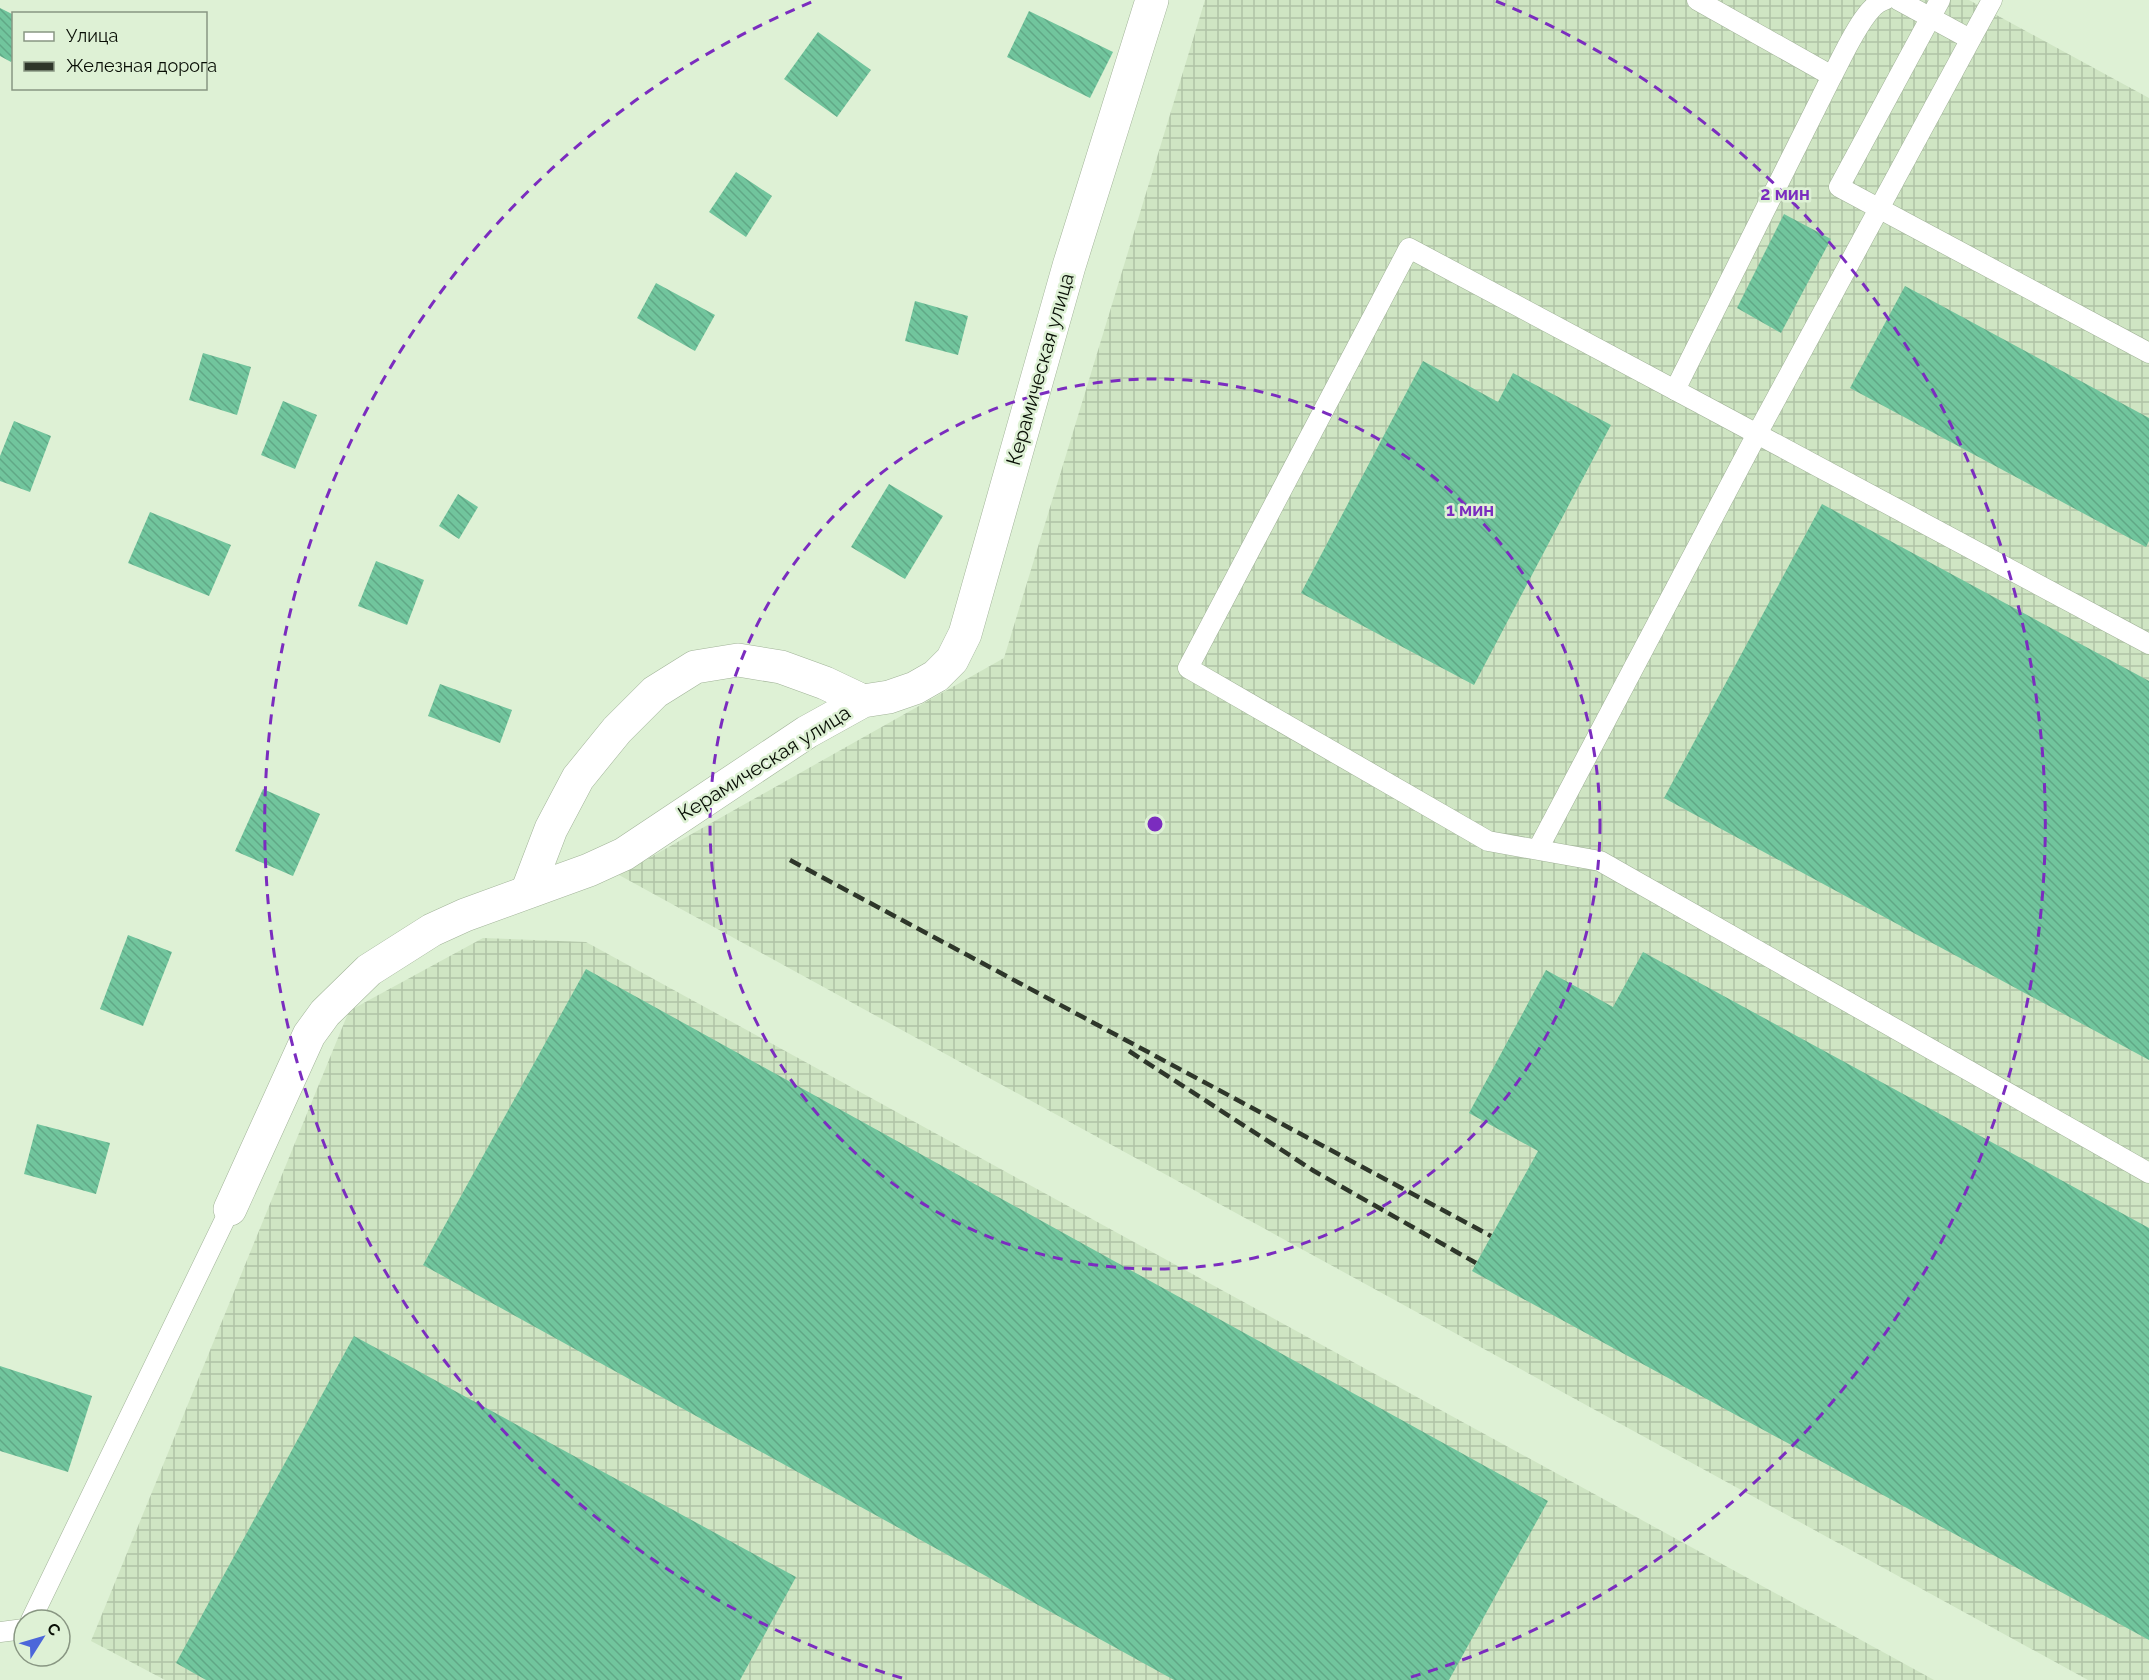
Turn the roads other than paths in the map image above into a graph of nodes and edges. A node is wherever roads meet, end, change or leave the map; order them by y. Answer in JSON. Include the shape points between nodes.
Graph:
{"nodes":[{"id":1,"x":1152,"y":0,"type":"edge"},
{"id":2,"x":1697,"y":0,"type":"edge"},
{"id":3,"x":1885,"y":0,"type":"edge"},
{"id":4,"x":1898,"y":0,"type":"edge"},
{"id":5,"x":1992,"y":0,"type":"edge"},
{"id":6,"x":1936,"y":8,"type":"edge"},
{"id":7,"x":1970,"y":39,"type":"junction"},
{"id":8,"x":1832,"y":76,"type":"junction"},
{"id":9,"x":1878,"y":209,"type":"junction"},
{"id":10,"x":2149,"y":353,"type":"edge"},
{"id":11,"x":1675,"y":390,"type":"junction"},
{"id":12,"x":1757,"y":434,"type":"junction"},
{"id":13,"x":2149,"y":644,"type":"edge"},
{"id":14,"x":863,"y":701,"type":"junction"},
{"id":15,"x":1538,"y":849,"type":"junction"},
{"id":16,"x":527,"y":892,"type":"junction"},
{"id":17,"x":2149,"y":1173,"type":"edge"},
{"id":18,"x":230,"y":1209,"type":"joint"},
{"id":19,"x":37,"y":1608,"type":"edge"}],
"edges":[{"from":1,"to":14,"type":"street","name":"Керамическая улица","via":[[1069,266],[964,634],[952,660],[936,676],[889,697]]},
{"from":2,"to":8,"type":"lane"},
{"from":3,"to":8,"type":"lane","via":[[1869,10]]},
{"from":4,"to":6,"type":"lane"},
{"from":5,"to":7,"type":"lane"},
{"from":6,"to":7,"type":"lane"},
{"from":6,"to":9,"type":"lane","via":[[1839,188]]},
{"from":7,"to":9,"type":"lane"},
{"from":8,"to":11,"type":"lane"},
{"from":9,"to":10,"type":"lane"},
{"from":9,"to":12,"type":"lane"},
{"from":11,"to":12,"type":"lane"},
{"from":11,"to":15,"type":"lane","via":[[1409,248],[1188,668],[1488,841]]},
{"from":12,"to":13,"type":"lane"},
{"from":12,"to":15,"type":"lane"},
{"from":14,"to":16,"type":"street","name":"Керамическая улица","via":[[807,732],[624,854]]},
{"from":14,"to":16,"type":"street","via":[[781,667],[738,660],[695,667],[655,692],[578,778],[551,829]]},
{"from":15,"to":17,"type":"lane","via":[[1600,861]]},
{"from":16,"to":18,"type":"street","name":"Керамическая улица","via":[[432,930],[369,970],[325,1013],[309,1035]]},
{"from":18,"to":19,"type":"lane"}]}
